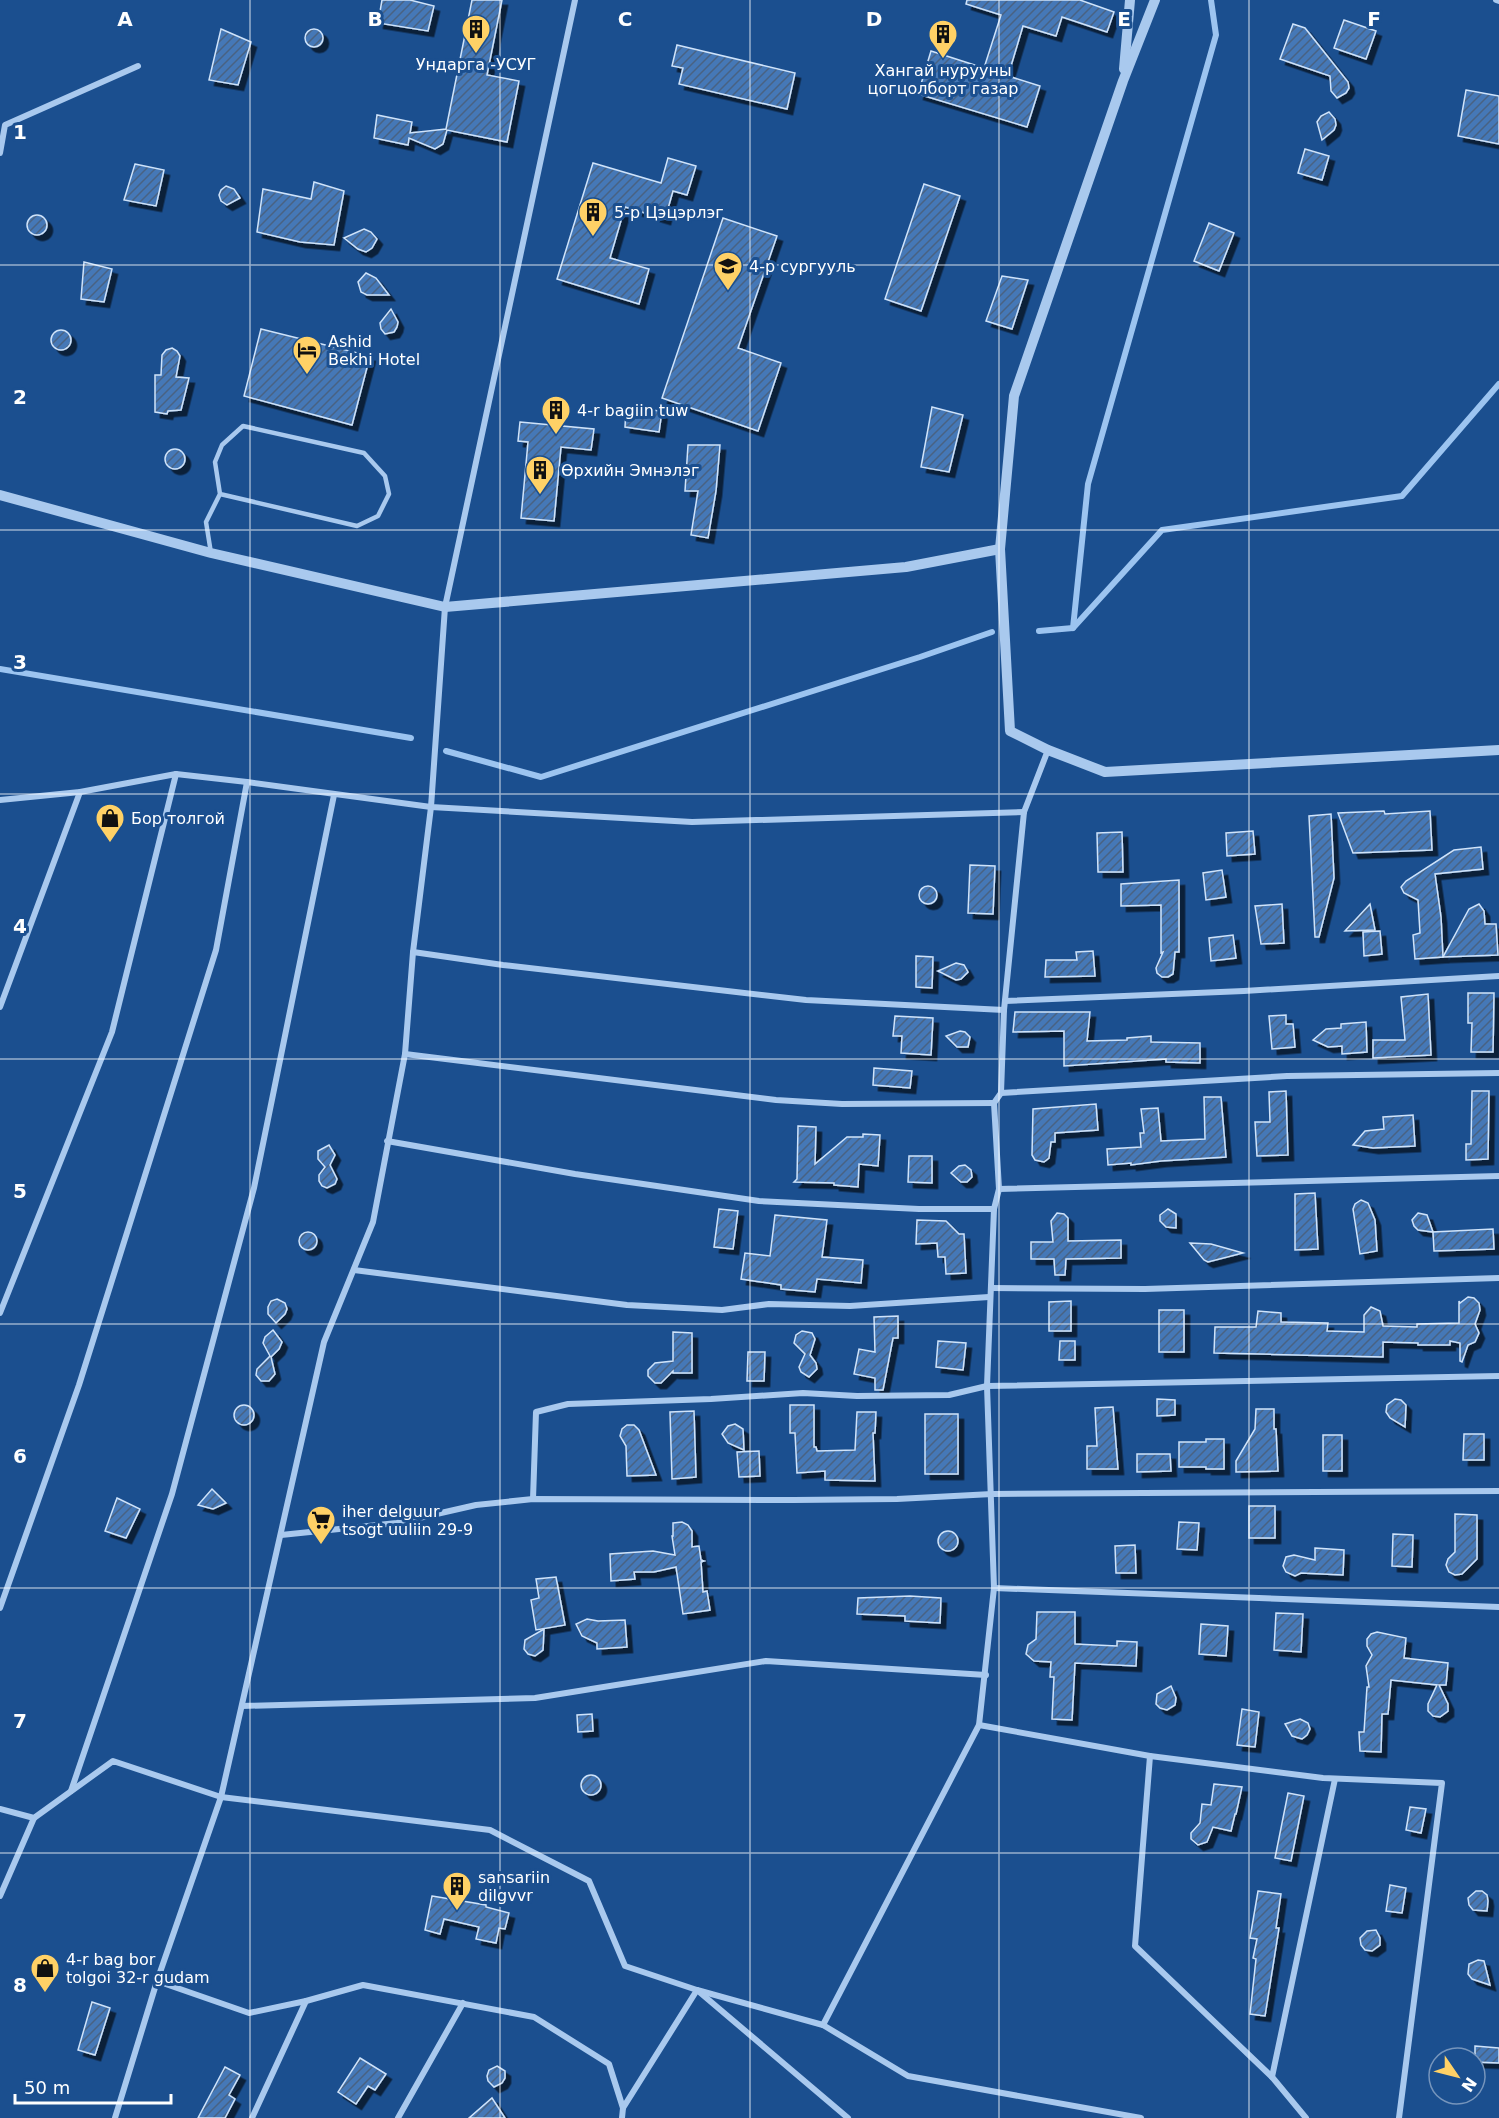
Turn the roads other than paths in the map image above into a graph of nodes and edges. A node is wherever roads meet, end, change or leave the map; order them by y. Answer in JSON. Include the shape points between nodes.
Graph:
{"nodes":[{"id":1,"x":574,"y":0,"type":"edge"},
{"id":2,"x":1130,"y":0,"type":"edge"},
{"id":3,"x":1155,"y":0,"type":"edge"},
{"id":4,"x":138,"y":66,"type":"dead end"},
{"id":5,"x":1123,"y":81,"type":"junction"},
{"id":6,"x":0,"y":153,"type":"edge"},
{"id":7,"x":220,"y":494,"type":"junction"},
{"id":8,"x":0,"y":495,"type":"edge"},
{"id":9,"x":1000,"y":549,"type":"junction"},
{"id":10,"x":211,"y":553,"type":"junction"},
{"id":11,"x":445,"y":607,"type":"junction"},
{"id":12,"x":1048,"y":750,"type":"junction"},
{"id":13,"x":1499,"y":750,"type":"edge"},
{"id":14,"x":176,"y":774,"type":"junction"},
{"id":15,"x":248,"y":782,"type":"junction"},
{"id":16,"x":80,"y":792,"type":"junction"},
{"id":17,"x":334,"y":795,"type":"junction"},
{"id":18,"x":0,"y":800,"type":"edge"},
{"id":19,"x":431,"y":807,"type":"junction"},
{"id":20,"x":1024,"y":812,"type":"junction"},
{"id":21,"x":413,"y":952,"type":"junction"},
{"id":22,"x":1499,"y":976,"type":"edge"},
{"id":23,"x":1005,"y":1001,"type":"junction"},
{"id":24,"x":0,"y":1007,"type":"edge"},
{"id":25,"x":1004,"y":1010,"type":"junction"},
{"id":26,"x":405,"y":1054,"type":"junction"},
{"id":27,"x":1499,"y":1073,"type":"edge"},
{"id":28,"x":1001,"y":1093,"type":"junction"},
{"id":29,"x":994,"y":1103,"type":"junction"},
{"id":30,"x":387,"y":1141,"type":"junction"},
{"id":31,"x":1499,"y":1176,"type":"edge"},
{"id":32,"x":999,"y":1189,"type":"junction"},
{"id":33,"x":994,"y":1209,"type":"junction"},
{"id":34,"x":354,"y":1270,"type":"junction"},
{"id":35,"x":1499,"y":1278,"type":"edge"},
{"id":36,"x":991,"y":1288,"type":"junction"},
{"id":37,"x":990,"y":1297,"type":"junction"},
{"id":38,"x":0,"y":1313,"type":"edge"},
{"id":39,"x":1499,"y":1376,"type":"edge"},
{"id":40,"x":987,"y":1386,"type":"junction"},
{"id":41,"x":1499,"y":1491,"type":"edge"},
{"id":42,"x":992,"y":1494,"type":"junction"},
{"id":43,"x":533,"y":1499,"type":"junction"},
{"id":44,"x":281,"y":1535,"type":"junction"},
{"id":45,"x":994,"y":1588,"type":"junction"},
{"id":46,"x":1499,"y":1607,"type":"edge"},
{"id":47,"x":0,"y":1608,"type":"edge"},
{"id":48,"x":986,"y":1675,"type":"junction"},
{"id":49,"x":242,"y":1707,"type":"junction"},
{"id":50,"x":979,"y":1725,"type":"junction"},
{"id":51,"x":1150,"y":1756,"type":"junction"},
{"id":52,"x":1335,"y":1779,"type":"junction"},
{"id":53,"x":70,"y":1791,"type":"junction"},
{"id":54,"x":221,"y":1797,"type":"junction"},
{"id":55,"x":0,"y":1809,"type":"edge"},
{"id":56,"x":34,"y":1818,"type":"junction"},
{"id":57,"x":0,"y":1896,"type":"edge"},
{"id":58,"x":157,"y":1982,"type":"junction"},
{"id":59,"x":697,"y":1990,"type":"junction"},
{"id":60,"x":306,"y":2001,"type":"junction"},
{"id":61,"x":463,"y":2003,"type":"junction"},
{"id":62,"x":823,"y":2025,"type":"junction"},
{"id":63,"x":1272,"y":2077,"type":"junction"},
{"id":64,"x":623,"y":2108,"type":"junction"},
{"id":65,"x":116,"y":2118,"type":"edge"},
{"id":66,"x":252,"y":2118,"type":"edge"},
{"id":67,"x":398,"y":2118,"type":"edge"},
{"id":68,"x":622,"y":2118,"type":"edge"},
{"id":69,"x":848,"y":2118,"type":"edge"},
{"id":70,"x":1141,"y":2118,"type":"edge"},
{"id":71,"x":1306,"y":2118,"type":"edge"},
{"id":72,"x":1399,"y":2118,"type":"edge"}],
"edges":[{"from":1,"to":11,"type":"street"},
{"from":2,"to":5,"type":"street"},
{"from":3,"to":5,"type":"street"},
{"from":4,"to":6,"type":"street","via":[[5,125]]},
{"from":5,"to":9,"type":"street","via":[[1014,396]]},
{"from":7,"to":7,"type":"lane","via":[[357,526],[378,516],[389,494],[385,476],[364,453],[243,426],[222,445],[215,462]]},
{"from":7,"to":10,"type":"lane","via":[[206,522]]},
{"from":8,"to":10,"type":"street"},
{"from":9,"to":11,"type":"street","via":[[906,567]]},
{"from":9,"to":12,"type":"street","via":[[1010,730]]},
{"from":10,"to":11,"type":"street"},
{"from":11,"to":19,"type":"street"},
{"from":12,"to":13,"type":"street","via":[[1104,772]]},
{"from":12,"to":20,"type":"street"},
{"from":14,"to":15,"type":"street"},
{"from":14,"to":16,"type":"street"},
{"from":14,"to":38,"type":"street","via":[[112,1032]]},
{"from":15,"to":17,"type":"street"},
{"from":15,"to":47,"type":"street","via":[[216,951],[79,1385]]},
{"from":16,"to":18,"type":"street"},
{"from":16,"to":24,"type":"street"},
{"from":17,"to":19,"type":"street"},
{"from":17,"to":53,"type":"street","via":[[254,1188],[172,1494]]},
{"from":19,"to":20,"type":"street","via":[[692,822]]},
{"from":19,"to":21,"type":"street"},
{"from":20,"to":23,"type":"street"},
{"from":21,"to":25,"type":"street","via":[[806,1000]]},
{"from":21,"to":26,"type":"street"},
{"from":22,"to":23,"type":"street"},
{"from":23,"to":25,"type":"street"},
{"from":25,"to":28,"type":"street"},
{"from":26,"to":29,"type":"street","via":[[776,1100],[842,1104]]},
{"from":26,"to":30,"type":"street"},
{"from":27,"to":28,"type":"street","via":[[1287,1076]]},
{"from":28,"to":29,"type":"street"},
{"from":29,"to":32,"type":"street"},
{"from":30,"to":33,"type":"street","via":[[759,1201]]},
{"from":30,"to":34,"type":"street","via":[[373,1222]]},
{"from":31,"to":32,"type":"street"},
{"from":32,"to":33,"type":"street"},
{"from":33,"to":36,"type":"street"},
{"from":34,"to":37,"type":"street","via":[[627,1305],[722,1310],[769,1304],[850,1305]]},
{"from":34,"to":44,"type":"street","via":[[324,1342]]},
{"from":35,"to":36,"type":"street","via":[[1145,1289]]},
{"from":36,"to":37,"type":"street"},
{"from":37,"to":40,"type":"street"},
{"from":39,"to":40,"type":"street"},
{"from":40,"to":42,"type":"street"},
{"from":40,"to":43,"type":"street","via":[[949,1395],[803,1393],[568,1404],[536,1412]]},
{"from":41,"to":42,"type":"street"},
{"from":42,"to":43,"type":"street","via":[[874,1499]]},
{"from":42,"to":45,"type":"street"},
{"from":43,"to":44,"type":"street","via":[[476,1505],[397,1523]]},
{"from":44,"to":49,"type":"street"},
{"from":45,"to":46,"type":"street"},
{"from":45,"to":48,"type":"street"},
{"from":48,"to":49,"type":"street","via":[[766,1661],[535,1698]]},
{"from":48,"to":50,"type":"street"},
{"from":49,"to":54,"type":"street"},
{"from":50,"to":51,"type":"street"},
{"from":50,"to":62,"type":"street"},
{"from":51,"to":52,"type":"street"},
{"from":51,"to":63,"type":"street","via":[[1136,1946]]},
{"from":52,"to":63,"type":"street"},
{"from":52,"to":72,"type":"street","via":[[1442,1783]]},
{"from":53,"to":54,"type":"street","via":[[112,1761]]},
{"from":53,"to":56,"type":"street"},
{"from":54,"to":58,"type":"street"},
{"from":54,"to":59,"type":"street","via":[[490,1830],[589,1881],[625,1966]]},
{"from":55,"to":56,"type":"street"},
{"from":56,"to":57,"type":"street"},
{"from":58,"to":60,"type":"street","via":[[249,2013]]},
{"from":58,"to":65,"type":"street"},
{"from":59,"to":62,"type":"street"},
{"from":59,"to":64,"type":"street"},
{"from":59,"to":69,"type":"street"},
{"from":60,"to":61,"type":"street","via":[[363,1985]]},
{"from":60,"to":66,"type":"street"},
{"from":61,"to":64,"type":"street","via":[[534,2016],[609,2064]]},
{"from":61,"to":67,"type":"street"},
{"from":62,"to":70,"type":"street","via":[[908,2076]]},
{"from":63,"to":71,"type":"street"},
{"from":64,"to":68,"type":"street"}]}
